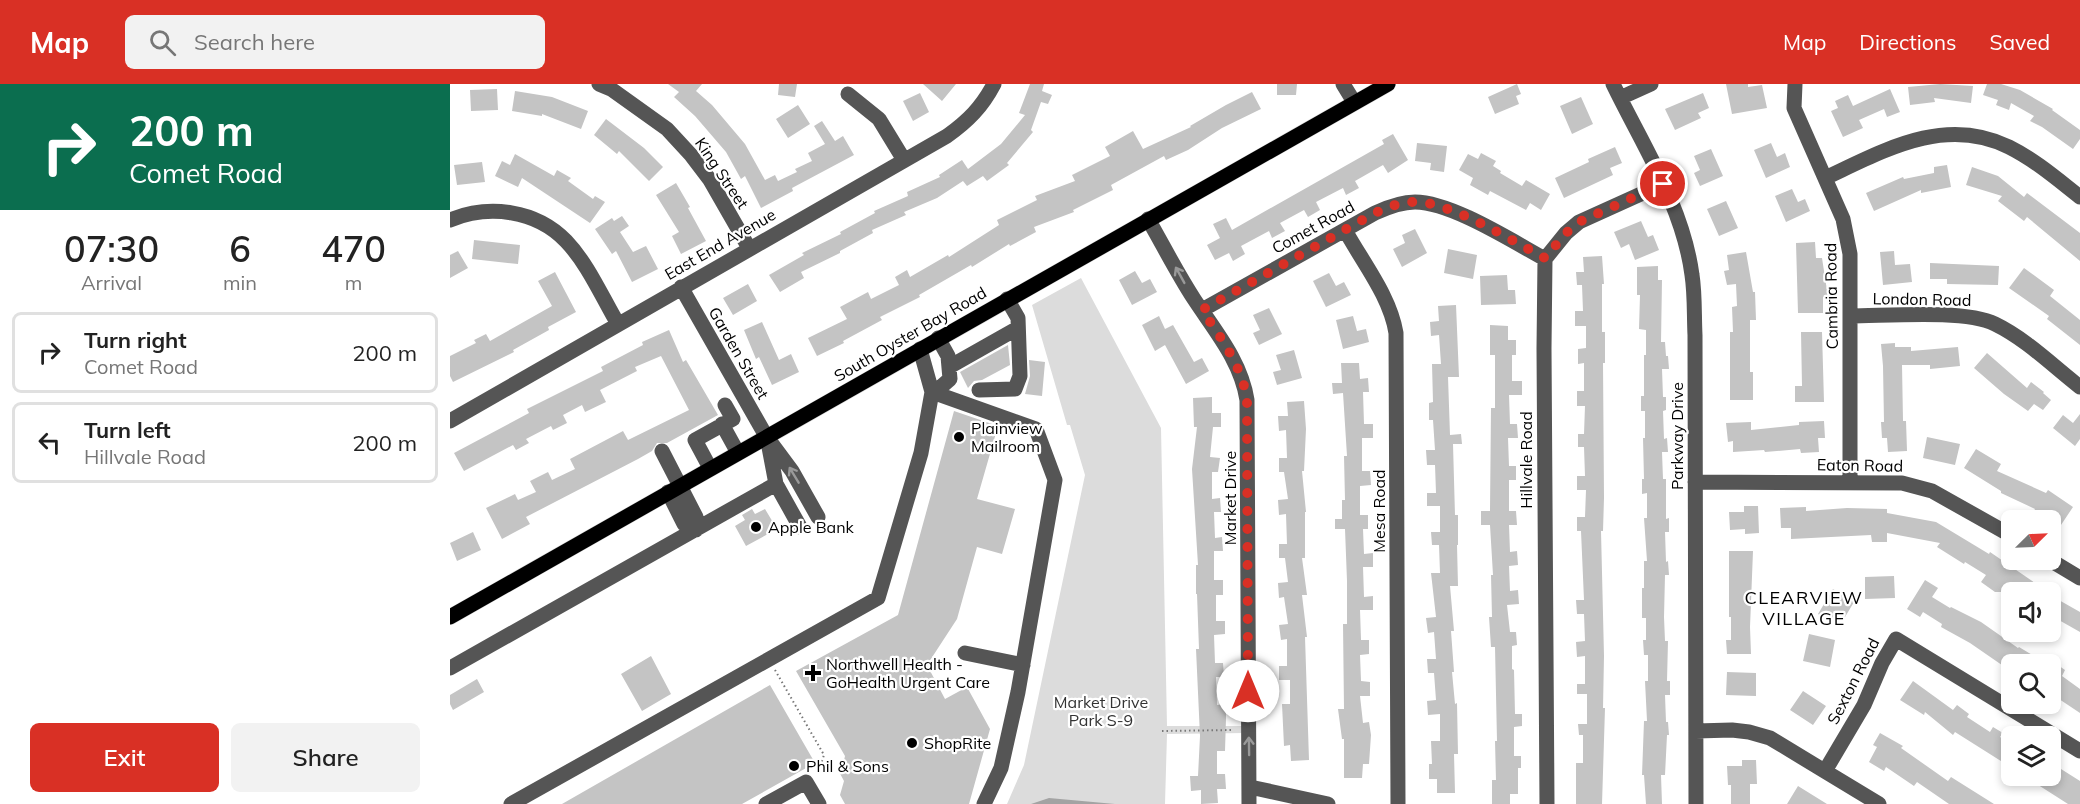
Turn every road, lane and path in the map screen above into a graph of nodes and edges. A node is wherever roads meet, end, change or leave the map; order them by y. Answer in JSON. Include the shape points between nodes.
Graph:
{"nodes":[{"id":1,"x":994,"y":84,"type":"edge"},
{"id":2,"x":1343,"y":84,"type":"edge"},
{"id":3,"x":1388,"y":84,"type":"edge"},
{"id":4,"x":1651,"y":84,"type":"edge"},
{"id":5,"x":1795,"y":84,"type":"edge"},
{"id":6,"x":608,"y":86,"type":"edge"},
{"id":7,"x":1617,"y":91,"type":"edge"},
{"id":8,"x":848,"y":94,"type":"dead end"},
{"id":9,"x":1354,"y":102,"type":"junction"},
{"id":10,"x":903,"y":160,"type":"junction"},
{"id":11,"x":1826,"y":178,"type":"junction"},
{"id":12,"x":1663,"y":184,"type":"junction"},
{"id":13,"x":2080,"y":197,"type":"edge"},
{"id":14,"x":1148,"y":219,"type":"junction"},
{"id":15,"x":450,"y":220,"type":"edge"},
{"id":16,"x":1345,"y":230,"type":"junction"},
{"id":17,"x":749,"y":248,"type":"junction"},
{"id":18,"x":1545,"y":258,"type":"junction"},
{"id":19,"x":681,"y":287,"type":"junction"},
{"id":20,"x":1007,"y":299,"type":"junction"},
{"id":21,"x":1202,"y":310,"type":"junction"},
{"id":22,"x":1850,"y":316,"type":"junction"},
{"id":23,"x":618,"y":324,"type":"junction"},
{"id":24,"x":1018,"y":328,"type":"junction"},
{"id":25,"x":938,"y":338,"type":"junction"},
{"id":26,"x":920,"y":349,"type":"junction"},
{"id":27,"x":949,"y":367,"type":"junction"},
{"id":28,"x":2080,"y":387,"type":"edge"},
{"id":29,"x":979,"y":390,"type":"dead end"},
{"id":30,"x":932,"y":392,"type":"junction"},
{"id":31,"x":725,"y":405,"type":"dead end"},
{"id":32,"x":450,"y":421,"type":"edge"},
{"id":33,"x":722,"y":424,"type":"junction"},
{"id":34,"x":766,"y":436,"type":"junction"},
{"id":35,"x":662,"y":451,"type":"dead end"},
{"id":36,"x":738,"y":453,"type":"junction"},
{"id":37,"x":710,"y":468,"type":"junction"},
{"id":38,"x":1695,"y":482,"type":"junction"},
{"id":39,"x":1850,"y":482,"type":"junction"},
{"id":40,"x":776,"y":484,"type":"junction"},
{"id":41,"x":674,"y":489,"type":"junction"},
{"id":42,"x":818,"y":517,"type":"dead end"},
{"id":43,"x":800,"y":527,"type":"dead end"},
{"id":44,"x":696,"y":530,"type":"junction"},
{"id":45,"x":2001,"y":530,"type":"edge"},
{"id":46,"x":2061,"y":567,"type":"edge"},
{"id":47,"x":2080,"y":578,"type":"edge"},
{"id":48,"x":451,"y":614,"type":"edge"},
{"id":49,"x":965,"y":653,"type":"dead end"},
{"id":50,"x":769,"y":660,"type":"junction"},
{"id":51,"x":1023,"y":665,"type":"junction"},
{"id":52,"x":450,"y":668,"type":"edge"},
{"id":53,"x":1237,"y":730,"type":"dead end"},
{"id":54,"x":1162,"y":731,"type":"dead end"},
{"id":55,"x":1695,"y":731,"type":"junction"},
{"id":56,"x":2080,"y":751,"type":"edge"},
{"id":57,"x":1825,"y":771,"type":"junction"},
{"id":58,"x":1250,"y":787,"type":"junction"},
{"id":59,"x":816,"y":798,"type":"edge"},
{"id":60,"x":511,"y":804,"type":"edge"},
{"id":61,"x":766,"y":804,"type":"edge"},
{"id":62,"x":984,"y":804,"type":"edge"},
{"id":63,"x":1250,"y":804,"type":"edge"},
{"id":64,"x":1328,"y":804,"type":"edge"},
{"id":65,"x":1398,"y":804,"type":"edge"},
{"id":66,"x":1547,"y":804,"type":"edge"},
{"id":67,"x":1696,"y":804,"type":"edge"},
{"id":68,"x":1879,"y":804,"type":"edge"}],
"edges":[{"from":1,"to":10,"type":"street","name":"East End Avenue","via":[[969,121]]},
{"from":2,"to":9,"type":"street"},
{"from":3,"to":9,"type":"main road","name":"South Oyster Bay Road"},
{"from":4,"to":7,"type":"street"},
{"from":5,"to":11,"type":"street","name":"Cambria Road","via":[[1794,108]]},
{"from":6,"to":17,"type":"street","name":"King Street","via":[[667,129],[691,155]]},
{"from":7,"to":12,"type":"street","name":"Parkway Drive"},
{"from":8,"to":10,"type":"street","via":[[879,119]]},
{"from":9,"to":14,"type":"main road","name":"South Oyster Bay Road"},
{"from":10,"to":17,"type":"street","name":"East End Avenue"},
{"from":11,"to":13,"type":"street","via":[[1889,148],[1950,134],[2007,146]]},
{"from":11,"to":22,"type":"street","name":"Cambria Road","via":[[1848,233]]},
{"from":12,"to":18,"type":"street","via":[[1579,222]]},
{"from":12,"to":38,"type":"street","name":"Parkway Drive","via":[[1679,220],[1693,276]]},
{"from":14,"to":20,"type":"main road","name":"South Oyster Bay Road"},
{"from":21,"to":14,"type":"street","name":"Market Drive","one_way":true},
{"from":15,"to":23,"type":"street","via":[[468,213],[496,211],[544,224],[566,241],[581,260]]},
{"from":16,"to":18,"type":"street","name":"Comet Road","via":[[1392,205],[1426,203],[1461,214]]},
{"from":16,"to":21,"type":"street","name":"Comet Road"},
{"from":16,"to":65,"type":"street","name":"Mesa Road","via":[[1385,299],[1396,333]]},
{"from":17,"to":19,"type":"street","name":"East End Avenue"},
{"from":18,"to":66,"type":"street","name":"Hillvale Road"},
{"from":19,"to":23,"type":"street","name":"East End Avenue"},
{"from":19,"to":34,"type":"street","name":"Garden Street"},
{"from":20,"to":24,"type":"street","via":[[1018,318]]},
{"from":20,"to":25,"type":"main road","name":"South Oyster Bay Road"},
{"from":58,"to":21,"type":"street","name":"Market Drive","one_way":true,"via":[[1247,400],[1237,365]]},
{"from":22,"to":28,"type":"street","name":"London Road","via":[[1959,315],[1981,319],[2017,337]]},
{"from":22,"to":39,"type":"street","name":"Cambria Road"},
{"from":23,"to":32,"type":"street","name":"East End Avenue"},
{"from":24,"to":27,"type":"street"},
{"from":24,"to":29,"type":"street","via":[[1020,376],[1015,388]]},
{"from":25,"to":26,"type":"main road","name":"South Oyster Bay Road"},
{"from":25,"to":27,"type":"street"},
{"from":26,"to":30,"type":"street"},
{"from":26,"to":34,"type":"main road","name":"South Oyster Bay Road"},
{"from":27,"to":30,"type":"street","via":[[950,379]]},
{"from":30,"to":50,"type":"street","via":[[921,453],[878,598]]},
{"from":30,"to":51,"type":"street","via":[[1036,429],[1055,480]]},
{"from":31,"to":33,"type":"street","via":[[733,419]]},
{"from":33,"to":36,"type":"street"},
{"from":33,"to":37,"type":"street","via":[[695,440]]},
{"from":34,"to":36,"type":"main road","name":"South Oyster Bay Road"},
{"from":34,"to":40,"type":"street"},
{"from":42,"to":34,"type":"street","one_way":true},
{"from":35,"to":41,"type":"street"},
{"from":36,"to":37,"type":"main road","name":"South Oyster Bay Road"},
{"from":37,"to":41,"type":"main road","name":"South Oyster Bay Road"},
{"from":38,"to":39,"type":"street","name":"Eaton Road"},
{"from":38,"to":55,"type":"street","name":"Parkway Drive"},
{"from":39,"to":45,"type":"street","name":"Eaton Road","via":[[1902,483],[1932,490]]},
{"from":40,"to":43,"type":"street"},
{"from":40,"to":44,"type":"street"},
{"from":41,"to":44,"type":"street","via":[[684,524]]},
{"from":41,"to":48,"type":"main road","name":"South Oyster Bay Road"},
{"from":44,"to":52,"type":"street"},
{"from":46,"to":47,"type":"street"},
{"from":49,"to":51,"type":"street"},
{"from":50,"to":59,"type":"path","via":[[824,755]]},
{"from":50,"to":60,"type":"street"},
{"from":51,"to":62,"type":"street","via":[[1001,768]]},
{"from":53,"to":54,"type":"path"},
{"from":55,"to":57,"type":"street","via":[[1732,730],[1770,738]]},
{"from":55,"to":67,"type":"street","name":"Parkway Drive"},
{"from":56,"to":57,"type":"street","name":"Sexton Road","via":[[1896,639],[1864,705]]},
{"from":57,"to":68,"type":"street"},
{"from":58,"to":63,"type":"street","name":"Market Drive"},
{"from":58,"to":64,"type":"street"},
{"from":59,"to":61,"type":"street","via":[[806,782]]}]}
